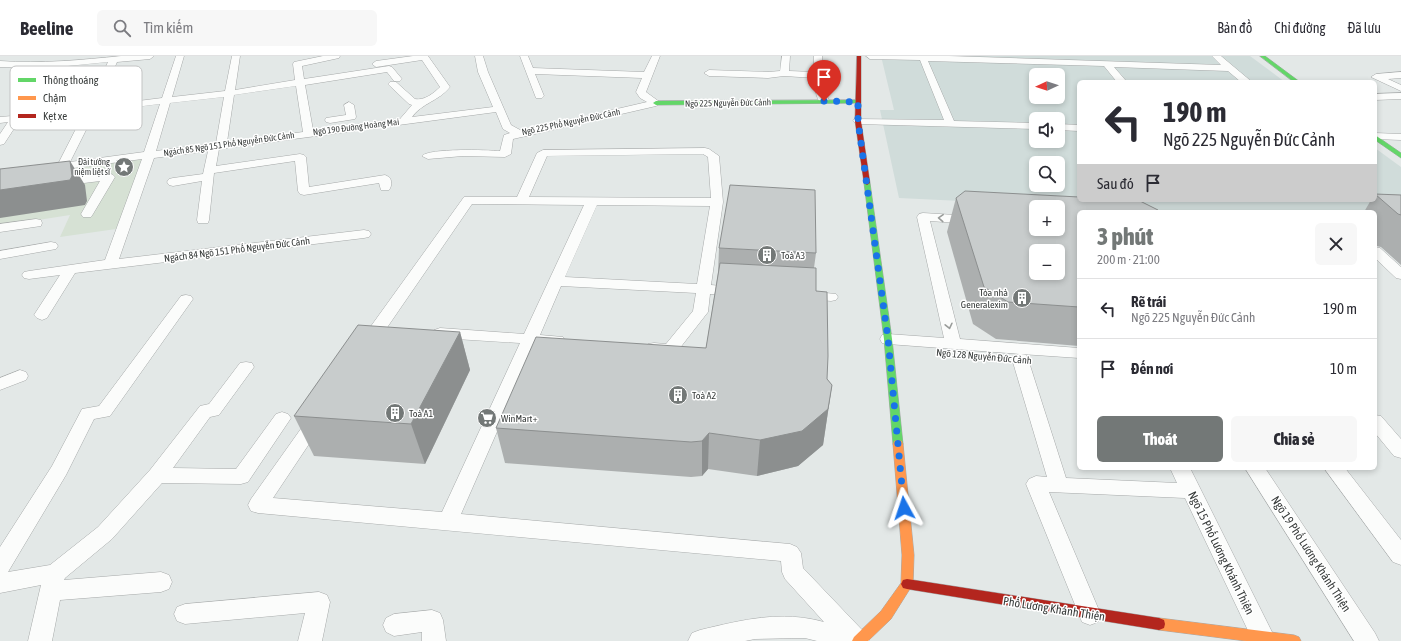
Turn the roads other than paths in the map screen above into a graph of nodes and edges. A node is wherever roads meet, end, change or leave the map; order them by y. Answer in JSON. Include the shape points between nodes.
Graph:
{"nodes":[{"id":1,"x":150,"y":56,"type":"edge"},
{"id":2,"x":180,"y":56,"type":"edge"},
{"id":3,"x":236,"y":56,"type":"edge"},
{"id":4,"x":336,"y":56,"type":"edge"},
{"id":5,"x":424,"y":56,"type":"edge"},
{"id":6,"x":479,"y":56,"type":"edge"},
{"id":7,"x":524,"y":56,"type":"edge"},
{"id":8,"x":656,"y":56,"type":"edge"},
{"id":9,"x":786,"y":56,"type":"edge"},
{"id":10,"x":818,"y":56,"type":"edge"},
{"id":11,"x":860,"y":56,"type":"edge"},
{"id":12,"x":870,"y":56,"type":"edge"},
{"id":13,"x":1216,"y":56,"type":"edge"},
{"id":14,"x":1262,"y":56,"type":"edge"},
{"id":15,"x":951,"y":57,"type":"edge"},
{"id":16,"x":923,"y":58,"type":"junction"},
{"id":17,"x":113,"y":60,"type":"junction"},
{"id":18,"x":1027,"y":61,"type":"junction"},
{"id":19,"x":1109,"y":61,"type":"edge"},
{"id":20,"x":0,"y":64,"type":"edge"},
{"id":21,"x":46,"y":65,"type":"joint"},
{"id":22,"x":110,"y":66,"type":"edge"},
{"id":23,"x":1032,"y":68,"type":"edge"},
{"id":24,"x":1231,"y":68,"type":"junction"},
{"id":25,"x":531,"y":71,"type":"junction"},
{"id":26,"x":709,"y":73,"type":"dead end"},
{"id":27,"x":784,"y":73,"type":"junction"},
{"id":28,"x":648,"y":74,"type":"junction"},
{"id":29,"x":818,"y":75,"type":"junction"},
{"id":30,"x":1401,"y":75,"type":"edge"},
{"id":31,"x":300,"y":80,"type":"junction"},
{"id":32,"x":1121,"y":80,"type":"edge"},
{"id":33,"x":1246,"y":80,"type":"edge"},
{"id":34,"x":1294,"y":80,"type":"edge"},
{"id":35,"x":1401,"y":88,"type":"edge"},
{"id":36,"x":231,"y":93,"type":"junction"},
{"id":37,"x":539,"y":96,"type":"dead end"},
{"id":38,"x":1401,"y":96,"type":"edge"},
{"id":39,"x":1377,"y":97,"type":"edge"},
{"id":40,"x":167,"y":101,"type":"junction"},
{"id":41,"x":824,"y":101,"type":"junction"},
{"id":42,"x":858,"y":102,"type":"junction"},
{"id":43,"x":420,"y":103,"type":"junction"},
{"id":44,"x":656,"y":103,"type":"junction"},
{"id":45,"x":142,"y":104,"type":"edge"},
{"id":46,"x":349,"y":105,"type":"dead end"},
{"id":47,"x":499,"y":109,"type":"junction"},
{"id":48,"x":10,"y":119,"type":"edge"},
{"id":49,"x":0,"y":120,"type":"edge"},
{"id":50,"x":404,"y":121,"type":"junction"},
{"id":51,"x":858,"y":121,"type":"junction"},
{"id":52,"x":950,"y":123,"type":"junction"},
{"id":53,"x":1029,"y":126,"type":"edge"},
{"id":54,"x":10,"y":127,"type":"edge"},
{"id":55,"x":1065,"y":127,"type":"edge"},
{"id":56,"x":1077,"y":128,"type":"edge"},
{"id":57,"x":308,"y":129,"type":"junction"},
{"id":58,"x":81,"y":130,"type":"edge"},
{"id":59,"x":520,"y":134,"type":"junction"},
{"id":60,"x":1377,"y":136,"type":"edge"},
{"id":61,"x":1377,"y":138,"type":"edge"},
{"id":62,"x":1401,"y":138,"type":"edge"},
{"id":63,"x":0,"y":142,"type":"edge"},
{"id":64,"x":218,"y":146,"type":"junction"},
{"id":65,"x":149,"y":155,"type":"junction"},
{"id":66,"x":428,"y":156,"type":"dead end"},
{"id":67,"x":1401,"y":156,"type":"edge"},
{"id":68,"x":105,"y":161,"type":"junction"},
{"id":69,"x":62,"y":166,"type":"junction"},
{"id":70,"x":39,"y":169,"type":"edge"},
{"id":71,"x":209,"y":174,"type":"junction"},
{"id":72,"x":96,"y":178,"type":"junction"},
{"id":73,"x":173,"y":182,"type":"dead end"},
{"id":74,"x":52,"y":183,"type":"edge"},
{"id":75,"x":385,"y":187,"type":"dead end"},
{"id":76,"x":521,"y":201,"type":"junction"},
{"id":77,"x":592,"y":201,"type":"junction"},
{"id":78,"x":716,"y":202,"type":"junction"},
{"id":79,"x":87,"y":214,"type":"dead end"},
{"id":80,"x":203,"y":220,"type":"dead end"},
{"id":81,"x":983,"y":220,"type":"edge"},
{"id":82,"x":36,"y":223,"type":"dead end"},
{"id":83,"x":0,"y":228,"type":"edge"},
{"id":84,"x":364,"y":234,"type":"dead end"},
{"id":85,"x":51,"y":246,"type":"dead end"},
{"id":86,"x":1377,"y":253,"type":"edge"},
{"id":87,"x":0,"y":255,"type":"edge"},
{"id":88,"x":110,"y":265,"type":"junction"},
{"id":89,"x":1377,"y":267,"type":"edge"},
{"id":90,"x":70,"y":270,"type":"junction"},
{"id":91,"x":1397,"y":271,"type":"edge"},
{"id":92,"x":29,"y":275,"type":"dead end"},
{"id":93,"x":556,"y":281,"type":"junction"},
{"id":94,"x":704,"y":289,"type":"junction"},
{"id":95,"x":751,"y":292,"type":"edge"},
{"id":96,"x":791,"y":294,"type":"edge"},
{"id":97,"x":831,"y":297,"type":"dead end"},
{"id":98,"x":186,"y":299,"type":"dead end"},
{"id":99,"x":42,"y":315,"type":"dead end"},
{"id":100,"x":422,"y":332,"type":"edge"},
{"id":101,"x":530,"y":339,"type":"junction"},
{"id":102,"x":569,"y":342,"type":"edge"},
{"id":103,"x":889,"y":344,"type":"junction"},
{"id":104,"x":953,"y":344,"type":"junction"},
{"id":105,"x":639,"y":347,"type":"edge"},
{"id":106,"x":1077,"y":353,"type":"edge"},
{"id":107,"x":359,"y":354,"type":"edge"},
{"id":108,"x":1020,"y":359,"type":"junction"},
{"id":109,"x":1077,"y":364,"type":"edge"},
{"id":110,"x":246,"y":367,"type":"dead end"},
{"id":111,"x":20,"y":376,"type":"dead end"},
{"id":112,"x":0,"y":384,"type":"edge"},
{"id":113,"x":325,"y":406,"type":"edge"},
{"id":114,"x":282,"y":418,"type":"dead end"},
{"id":115,"x":1377,"y":423,"type":"edge"},
{"id":116,"x":1401,"y":451,"type":"edge"},
{"id":117,"x":1181,"y":470,"type":"edge"},
{"id":118,"x":1256,"y":470,"type":"edge"},
{"id":119,"x":1336,"y":470,"type":"edge"},
{"id":120,"x":157,"y":475,"type":"junction"},
{"id":121,"x":1059,"y":485,"type":"junction"},
{"id":122,"x":1192,"y":491,"type":"junction"},
{"id":123,"x":448,"y":521,"type":"junction"},
{"id":124,"x":1401,"y":556,"type":"edge"},
{"id":125,"x":0,"y":566,"type":"edge"},
{"id":126,"x":53,"y":582,"type":"junction"},
{"id":127,"x":161,"y":582,"type":"dead end"},
{"id":128,"x":0,"y":584,"type":"edge"},
{"id":129,"x":907,"y":584,"type":"junction"},
{"id":130,"x":185,"y":614,"type":"dead end"},
{"id":131,"x":1090,"y":615,"type":"junction"},
{"id":132,"x":394,"y":625,"type":"dead end"},
{"id":133,"x":1212,"y":636,"type":"edge"},
{"id":134,"x":1263,"y":638,"type":"junction"},
{"id":135,"x":40,"y":641,"type":"edge"},
{"id":136,"x":310,"y":641,"type":"edge"},
{"id":137,"x":434,"y":641,"type":"edge"},
{"id":138,"x":700,"y":641,"type":"edge"},
{"id":139,"x":856,"y":641,"type":"edge"},
{"id":140,"x":1294,"y":641,"type":"edge"},
{"id":141,"x":1367,"y":641,"type":"edge"}],
"edges":[{"from":1,"to":17,"type":"lane"},
{"from":2,"to":40,"type":"lane"},
{"from":3,"to":36,"type":"lane"},
{"from":4,"to":31,"type":"lane","via":[[297,64]]},
{"from":5,"to":31,"type":"lane"},
{"from":5,"to":43,"type":"lane","via":[[445,87],[438,96]]},
{"from":6,"to":47,"type":"lane","name":"Ngõ 225 Phố Nguyễn Đức Cảnh"},
{"from":7,"to":25,"type":"lane"},
{"from":8,"to":28,"type":"lane"},
{"from":9,"to":27,"type":"lane"},
{"from":10,"to":29,"type":"lane"},
{"from":11,"to":42,"type":"street"},
{"from":12,"to":16,"type":"lane"},
{"from":13,"to":24,"type":"lane"},
{"from":14,"to":34,"type":"street"},
{"from":15,"to":16,"type":"lane"},
{"from":15,"to":18,"type":"lane"},
{"from":16,"to":52,"type":"lane"},
{"from":17,"to":21,"type":"lane"},
{"from":17,"to":22,"type":"lane"},
{"from":18,"to":19,"type":"lane"},
{"from":18,"to":23,"type":"lane"},
{"from":19,"to":24,"type":"lane"},
{"from":19,"to":32,"type":"lane"},
{"from":20,"to":21,"type":"lane"},
{"from":24,"to":33,"type":"lane"},
{"from":25,"to":28,"type":"lane"},
{"from":25,"to":37,"type":"lane"},
{"from":26,"to":27,"type":"lane"},
{"from":27,"to":29,"type":"lane"},
{"from":28,"to":44,"type":"lane","via":[[641,92]]},
{"from":29,"to":41,"type":"lane"},
{"from":30,"to":35,"type":"lane","via":[[1376,77]]},
{"from":31,"to":36,"type":"lane"},
{"from":31,"to":43,"type":"lane","via":[[358,79],[389,69],[412,102]]},
{"from":31,"to":57,"type":"lane","name":"Ngõ 190 Đường Hoàng Mai"},
{"from":36,"to":40,"type":"lane"},
{"from":36,"to":64,"type":"lane"},
{"from":38,"to":39,"type":"lane"},
{"from":40,"to":45,"type":"lane"},
{"from":40,"to":65,"type":"lane"},
{"from":41,"to":42,"type":"street","name":"Ngõ 225 Nguyễn Đức Cảnh"},
{"from":41,"to":44,"type":"street","name":"Ngõ 225 Nguyễn Đức Cảnh"},
{"from":42,"to":51,"type":"street"},
{"from":43,"to":50,"type":"lane"},
{"from":44,"to":59,"type":"lane","name":"Ngõ 225 Phố Nguyễn Đức Cảnh"},
{"from":46,"to":57,"type":"lane","via":[[351,117]]},
{"from":47,"to":50,"type":"lane","name":"Ngõ 190 Đường Hoàng Mai"},
{"from":47,"to":59,"type":"lane","name":"Ngõ 225 Phố Nguyễn Đức Cảnh","via":[[507,127]]},
{"from":48,"to":49,"type":"lane"},
{"from":50,"to":57,"type":"lane","name":"Ngõ 190 Đường Hoàng Mai"},
{"from":51,"to":52,"type":"lane"},
{"from":51,"to":103,"type":"street"},
{"from":52,"to":53,"type":"lane"},
{"from":54,"to":63,"type":"lane"},
{"from":55,"to":56,"type":"lane"},
{"from":57,"to":64,"type":"lane","name":"Ngách 85 Ngõ 151 Phố Nguyễn Đức Cảnh"},
{"from":58,"to":69,"type":"lane"},
{"from":59,"to":66,"type":"lane","via":[[508,137],[505,154],[464,153]]},
{"from":60,"to":62,"type":"lane"},
{"from":61,"to":67,"type":"street"},
{"from":64,"to":65,"type":"lane","name":"Ngách 85 Ngõ 151 Phố Nguyễn Đức Cảnh"},
{"from":64,"to":71,"type":"lane"},
{"from":65,"to":68,"type":"lane","name":"Ngách 85 Ngõ 151 Phố Nguyễn Đức Cảnh"},
{"from":65,"to":88,"type":"lane"},
{"from":68,"to":69,"type":"lane","name":"Ngách 85 Ngõ 151 Phố Nguyễn Đức Cảnh"},
{"from":68,"to":72,"type":"lane"},
{"from":69,"to":70,"type":"lane","name":"Ngách 85 Ngõ 151 Phố Nguyễn Đức Cảnh"},
{"from":71,"to":73,"type":"lane"},
{"from":71,"to":75,"type":"lane","via":[[300,157],[304,191],[385,179]]},
{"from":71,"to":80,"type":"lane"},
{"from":72,"to":74,"type":"lane"},
{"from":72,"to":79,"type":"lane","via":[[109,177]]},
{"from":76,"to":77,"type":"lane"},
{"from":76,"to":78,"type":"lane","via":[[543,153],[705,151],[713,156]]},
{"from":76,"to":107,"type":"lane","via":[[468,200],[384,329]]},
{"from":77,"to":78,"type":"lane"},
{"from":77,"to":93,"type":"lane"},
{"from":78,"to":94,"type":"lane"},
{"from":81,"to":104,"type":"lane","one_way":true,"via":[[923,217]]},
{"from":82,"to":83,"type":"lane"},
{"from":84,"to":88,"type":"lane","name":"Ngách 84 Ngõ 151 Phố Nguyễn Đức Cảnh"},
{"from":85,"to":87,"type":"lane"},
{"from":86,"to":91,"type":"lane"},
{"from":88,"to":90,"type":"lane","name":"Ngách 84 Ngõ 151 Phố Nguyễn Đức Cảnh"},
{"from":89,"to":91,"type":"lane"},
{"from":90,"to":92,"type":"lane","name":"Ngách 84 Ngõ 151 Phố Nguyễn Đức Cảnh"},
{"from":90,"to":99,"type":"lane"},
{"from":93,"to":94,"type":"lane"},
{"from":93,"to":101,"type":"lane"},
{"from":94,"to":95,"type":"lane"},
{"from":94,"to":105,"type":"lane","via":[[700,312],[670,349]]},
{"from":96,"to":97,"type":"lane"},
{"from":98,"to":125,"type":"lane","via":[[104,412],[88,413],[58,470]]},
{"from":100,"to":101,"type":"lane"},
{"from":101,"to":102,"type":"lane"},
{"from":101,"to":123,"type":"lane"},
{"from":103,"to":104,"type":"lane"},
{"from":103,"to":108,"type":"lane","name":"Ngõ 128 Nguyễn Đức Cảnh"},
{"from":103,"to":129,"type":"street","via":[[908,555]]},
{"from":104,"to":106,"type":"lane"},
{"from":108,"to":109,"type":"lane","name":"Ngõ 128 Nguyễn Đức Cảnh"},
{"from":108,"to":121,"type":"lane"},
{"from":110,"to":120,"type":"lane","via":[[213,411],[206,410]]},
{"from":111,"to":112,"type":"lane"},
{"from":113,"to":123,"type":"lane","via":[[258,505]]},
{"from":114,"to":120,"type":"lane","via":[[241,477]]},
{"from":115,"to":116,"type":"lane"},
{"from":117,"to":122,"type":"lane","name":"Ngõ 15 Phố Lương Khánh Thiện"},
{"from":118,"to":141,"type":"lane","name":"Ngõ 19 Phố Lương Khánh Thiện"},
{"from":119,"to":124,"type":"lane"},
{"from":120,"to":126,"type":"lane","via":[[105,533]]},
{"from":121,"to":122,"type":"lane"},
{"from":121,"to":131,"type":"lane","via":[[1036,484]]},
{"from":122,"to":134,"type":"lane","name":"Ngõ 15 Phố Lương Khánh Thiện"},
{"from":123,"to":139,"type":"lane","via":[[790,554],[793,572]]},
{"from":126,"to":127,"type":"lane"},
{"from":126,"to":128,"type":"lane"},
{"from":126,"to":135,"type":"lane"},
{"from":129,"to":131,"type":"street","name":"Phố Lương Khánh Thiện"},
{"from":129,"to":139,"type":"street","via":[[886,615]]},
{"from":130,"to":136,"type":"lane","via":[[319,602]]},
{"from":131,"to":133,"type":"street","name":"Phố Lương Khánh Thiện"},
{"from":132,"to":137,"type":"lane","via":[[432,620]]},
{"from":133,"to":134,"type":"street","name":"Phố Lương Khánh Thiện"},
{"from":134,"to":140,"type":"street","name":"Phố Lương Khánh Thiện"},
{"from":138,"to":139,"type":"lane","via":[[755,628],[805,627]]}]}
